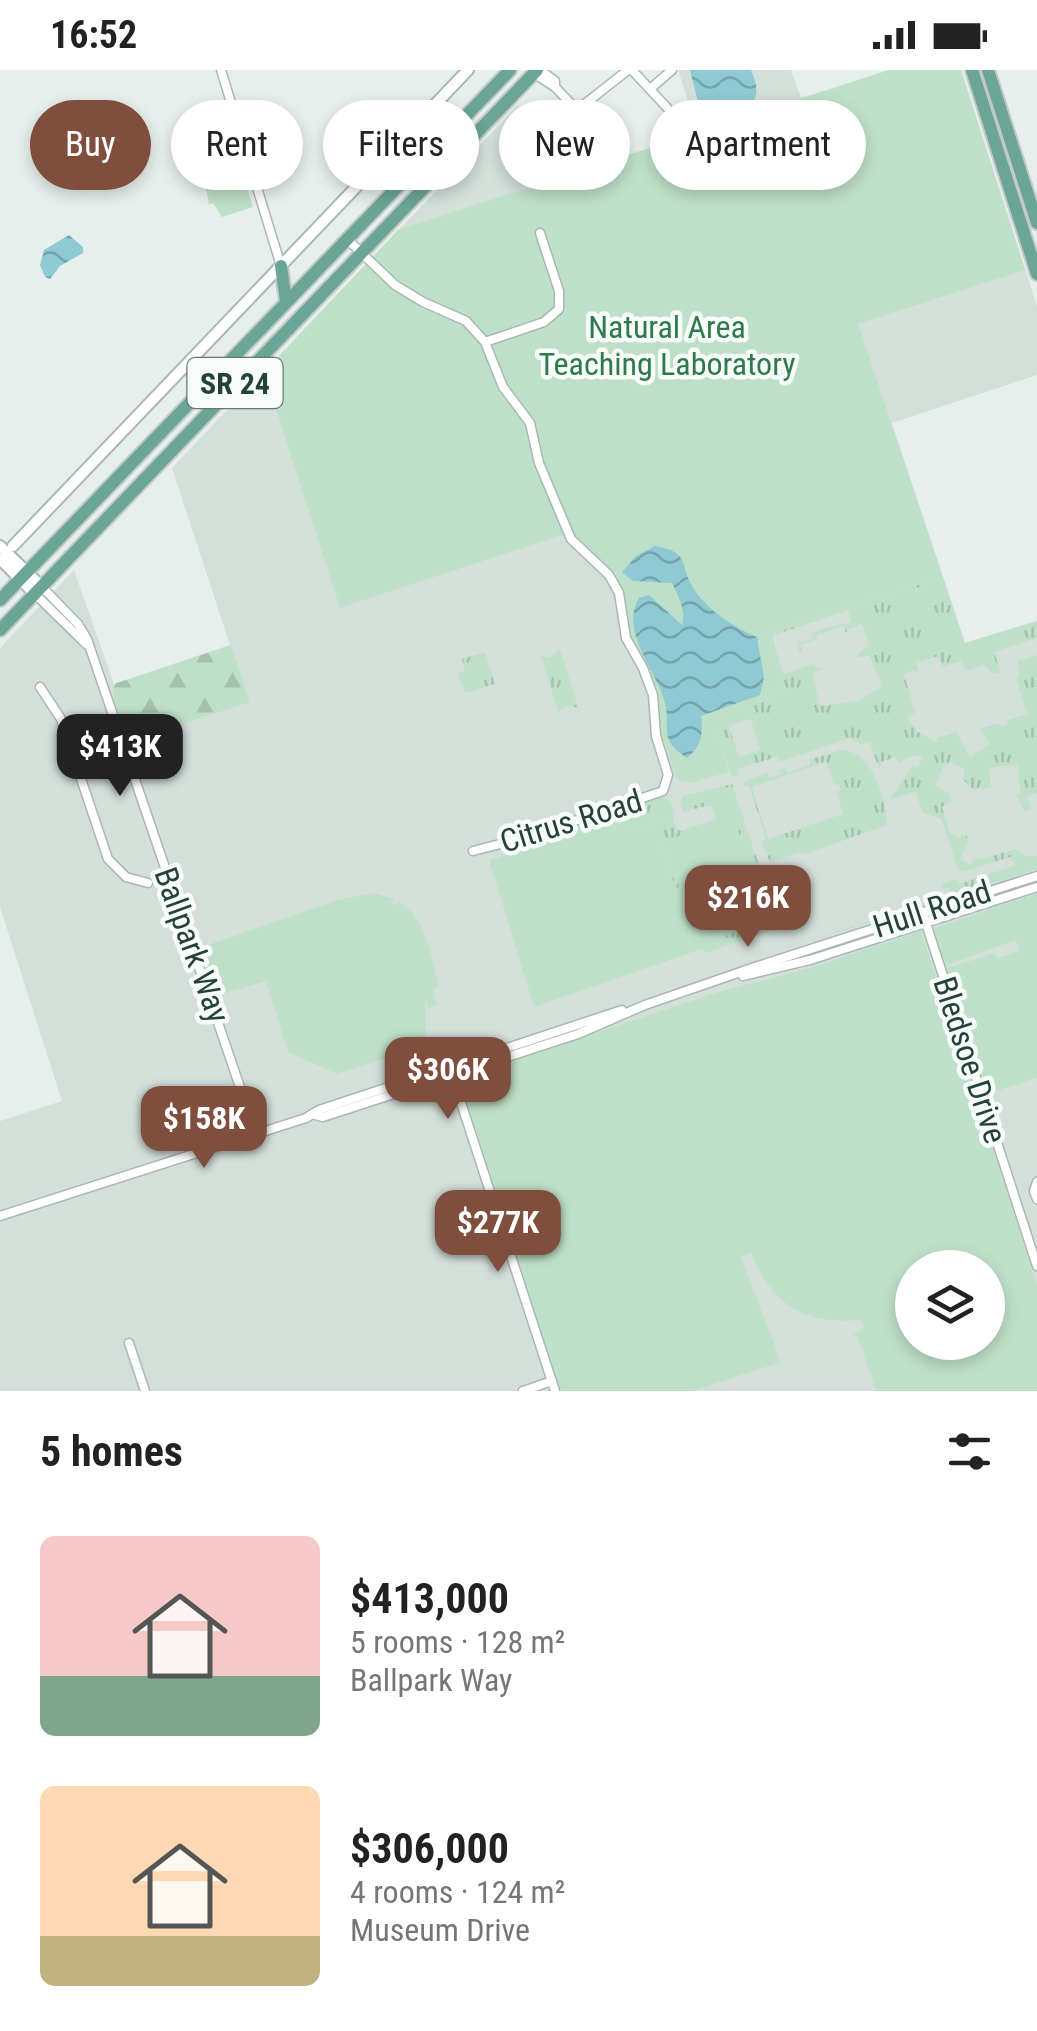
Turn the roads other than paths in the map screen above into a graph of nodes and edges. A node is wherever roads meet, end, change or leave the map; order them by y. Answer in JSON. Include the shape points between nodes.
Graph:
{"nodes":[{"id":1,"x":221,"y":70,"type":"edge"},
{"id":2,"x":468,"y":70,"type":"edge"},
{"id":3,"x":510,"y":70,"type":"edge"},
{"id":4,"x":538,"y":70,"type":"edge"},
{"id":5,"x":630,"y":70,"type":"edge"},
{"id":6,"x":672,"y":70,"type":"edge"},
{"id":7,"x":972,"y":70,"type":"edge"},
{"id":8,"x":984,"y":70,"type":"edge"},
{"id":9,"x":650,"y":89,"type":"junction"},
{"id":10,"x":661,"y":100,"type":"edge"},
{"id":11,"x":479,"y":101,"type":"edge"},
{"id":12,"x":479,"y":129,"type":"edge"},
{"id":13,"x":392,"y":190,"type":"edge"},
{"id":14,"x":420,"y":190,"type":"edge"},
{"id":15,"x":1037,"y":223,"type":"edge"},
{"id":16,"x":540,"y":233,"type":"dead end"},
{"id":17,"x":346,"y":238,"type":"junction"},
{"id":18,"x":361,"y":252,"type":"junction"},
{"id":19,"x":281,"y":266,"type":"junction"},
{"id":20,"x":1037,"y":274,"type":"edge"},
{"id":21,"x":286,"y":300,"type":"junction"},
{"id":22,"x":485,"y":342,"type":"junction"},
{"id":23,"x":151,"y":443,"type":"junction"},
{"id":24,"x":154,"y":467,"type":"junction"},
{"id":25,"x":0,"y":546,"type":"edge"},
{"id":26,"x":13,"y":546,"type":"junction"},
{"id":27,"x":0,"y":559,"type":"edge"},
{"id":28,"x":15,"y":560,"type":"junction"},
{"id":29,"x":24,"y":576,"type":"junction"},
{"id":30,"x":38,"y":590,"type":"junction"},
{"id":31,"x":0,"y":600,"type":"edge"},
{"id":32,"x":0,"y":630,"type":"edge"},
{"id":33,"x":40,"y":688,"type":"dead end"},
{"id":34,"x":122,"y":749,"type":"junction"},
{"id":35,"x":76,"y":764,"type":"junction"},
{"id":36,"x":473,"y":851,"type":"dead end"},
{"id":37,"x":1037,"y":876,"type":"edge"},
{"id":38,"x":148,"y":882,"type":"dead end"},
{"id":39,"x":1037,"y":886,"type":"edge"},
{"id":40,"x":922,"y":912,"type":"junction"},
{"id":41,"x":925,"y":922,"type":"junction"},
{"id":42,"x":714,"y":982,"type":"junction"},
{"id":43,"x":451,"y":1071,"type":"junction"},
{"id":44,"x":256,"y":1134,"type":"junction"},
{"id":45,"x":1037,"y":1182,"type":"edge"},
{"id":46,"x":1037,"y":1199,"type":"edge"},
{"id":47,"x":0,"y":1216,"type":"edge"},
{"id":48,"x":1037,"y":1266,"type":"edge"},
{"id":49,"x":129,"y":1343,"type":"dead end"},
{"id":50,"x":554,"y":1386,"type":"edge"},
{"id":51,"x":145,"y":1391,"type":"edge"},
{"id":52,"x":522,"y":1391,"type":"edge"}],
"edges":[{"from":1,"to":19,"type":"street"},
{"from":2,"to":19,"type":"street"},
{"from":3,"to":11,"type":"main road","number":"SR 24"},
{"from":4,"to":5,"type":"street","via":[[577,110]]},
{"from":4,"to":12,"type":"main road","number":"SR 24"},
{"from":5,"to":9,"type":"street"},
{"from":6,"to":9,"type":"street"},
{"from":7,"to":20,"type":"main road"},
{"from":8,"to":15,"type":"main road"},
{"from":9,"to":10,"type":"street"},
{"from":13,"to":17,"type":"main road","number":"SR 24"},
{"from":14,"to":18,"type":"main road","number":"SR 24"},
{"from":16,"to":22,"type":"street","via":[[560,290],[558,312]]},
{"from":17,"to":18,"type":"street"},
{"from":17,"to":21,"type":"main road","number":"SR 24"},
{"from":18,"to":22,"type":"street","via":[[395,285],[466,322]]},
{"from":18,"to":24,"type":"main road","number":"SR 24"},
{"from":19,"to":21,"type":"main road"},
{"from":19,"to":26,"type":"street"},
{"from":21,"to":23,"type":"main road","number":"SR 24"},
{"from":22,"to":36,"type":"street","name":"Citrus Road","via":[[503,387],[531,426],[540,466],[574,544],[619,593],[625,635],[653,695],[668,775],[657,795]]},
{"from":23,"to":24,"type":"main road"},
{"from":23,"to":29,"type":"main road","number":"SR 24"},
{"from":24,"to":30,"type":"main road","number":"SR 24"},
{"from":25,"to":26,"type":"street"},
{"from":25,"to":28,"type":"street"},
{"from":26,"to":28,"type":"street"},
{"from":27,"to":29,"type":"street"},
{"from":28,"to":29,"type":"street"},
{"from":29,"to":30,"type":"street"},
{"from":29,"to":31,"type":"main road","number":"SR 24"},
{"from":30,"to":32,"type":"main road","number":"SR 24"},
{"from":30,"to":34,"type":"street","name":"Ballpark Way","via":[[87,639]]},
{"from":33,"to":35,"type":"street","via":[[57,709]]},
{"from":34,"to":35,"type":"street"},
{"from":34,"to":44,"type":"street","name":"Ballpark Way"},
{"from":35,"to":38,"type":"street","via":[[108,860],[126,877]]},
{"from":37,"to":40,"type":"street","name":"Hull Road"},
{"from":39,"to":41,"type":"street","name":"Hull Road"},
{"from":40,"to":41,"type":"street","name":"Bledsoe Drive"},
{"from":40,"to":42,"type":"street","name":"Hull Road"},
{"from":41,"to":42,"type":"street","name":"Hull Road","via":[[810,960]]},
{"from":41,"to":48,"type":"street","name":"Bledsoe Drive"},
{"from":42,"to":43,"type":"street","name":"Hull Road","via":[[578,1034]]},
{"from":43,"to":44,"type":"street","name":"Hull Road"},
{"from":43,"to":50,"type":"street"},
{"from":44,"to":47,"type":"street","name":"Hull Road"},
{"from":45,"to":46,"type":"street"},
{"from":49,"to":51,"type":"street"},
{"from":50,"to":52,"type":"street"}]}
